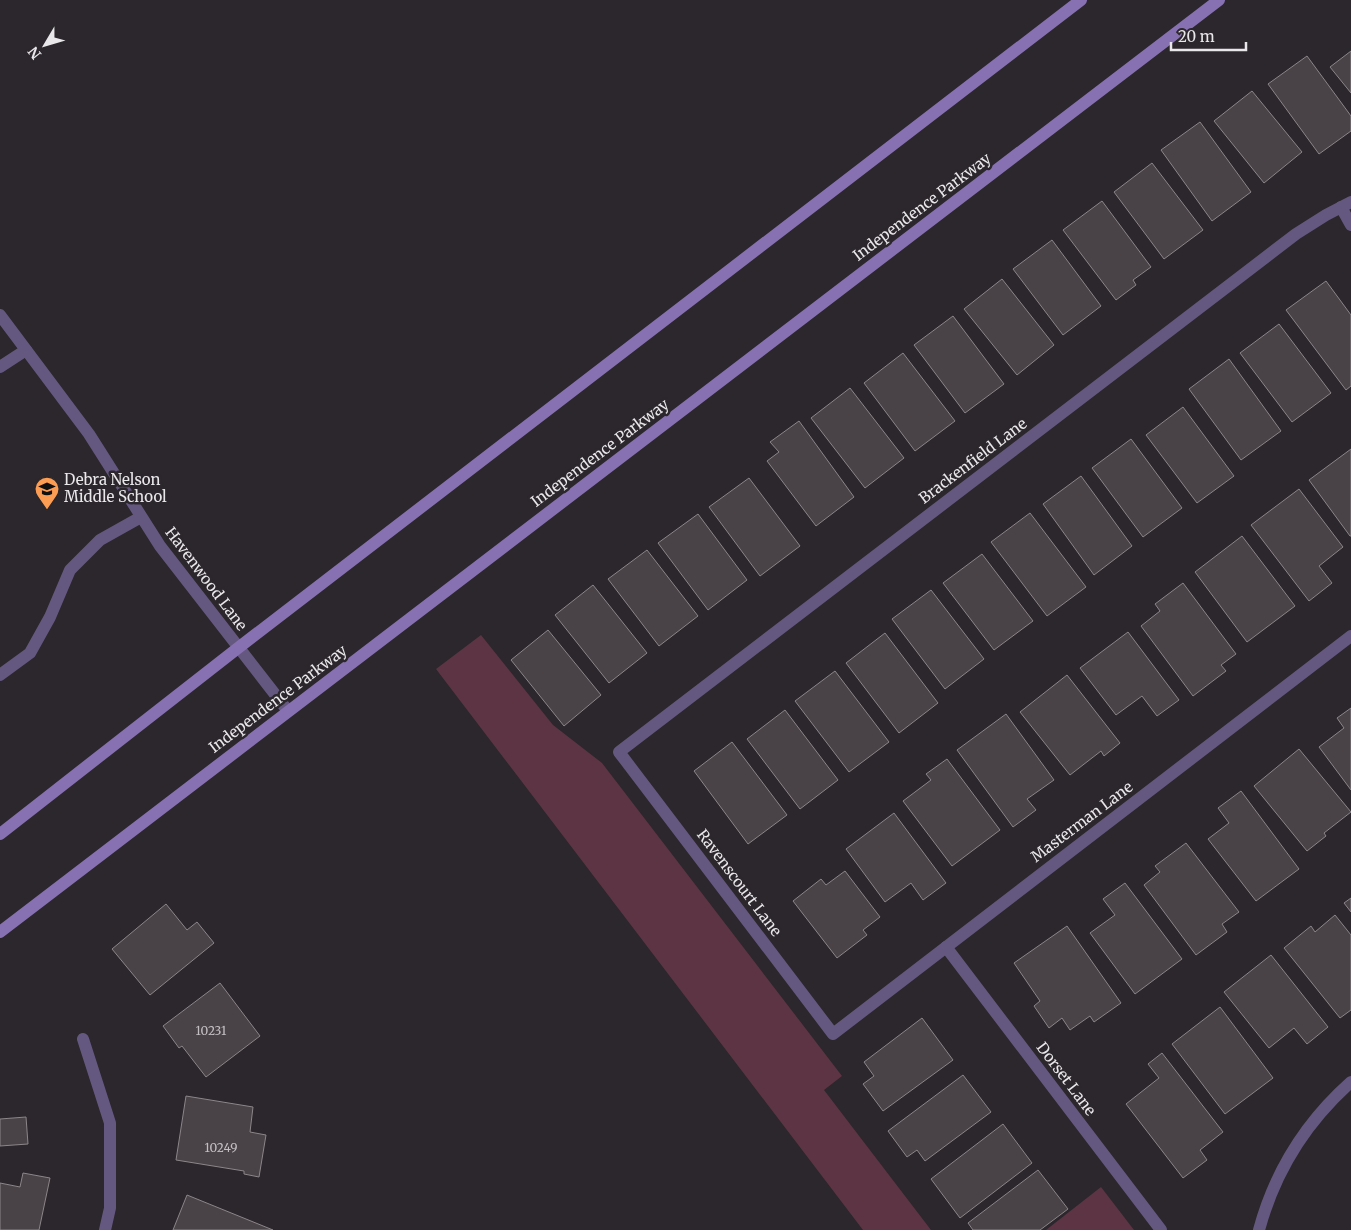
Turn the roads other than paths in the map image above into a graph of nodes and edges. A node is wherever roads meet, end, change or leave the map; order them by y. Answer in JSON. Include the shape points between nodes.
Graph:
{"nodes":[{"id":1,"x":1081,"y":0,"type":"edge"},
{"id":2,"x":1219,"y":0,"type":"edge"},
{"id":3,"x":1346,"y":204,"type":"edge"},
{"id":4,"x":1351,"y":225,"type":"edge"},
{"id":5,"x":0,"y":315,"type":"edge"},
{"id":6,"x":26,"y":350,"type":"junction"},
{"id":7,"x":0,"y":368,"type":"edge"},
{"id":8,"x":142,"y":517,"type":"junction"},
{"id":9,"x":1351,"y":636,"type":"edge"},
{"id":10,"x":238,"y":648,"type":"junction"},
{"id":11,"x":0,"y":675,"type":"edge"},
{"id":12,"x":288,"y":711,"type":"junction"},
{"id":13,"x":619,"y":752,"type":"joint"},
{"id":14,"x":0,"y":834,"type":"edge"},
{"id":15,"x":0,"y":932,"type":"edge"},
{"id":16,"x":946,"y":947,"type":"junction"},
{"id":17,"x":833,"y":1034,"type":"joint"},
{"id":18,"x":83,"y":1039,"type":"dead end"},
{"id":19,"x":1351,"y":1082,"type":"edge"},
{"id":20,"x":105,"y":1230,"type":"edge"},
{"id":21,"x":1161,"y":1230,"type":"edge"},
{"id":22,"x":1259,"y":1230,"type":"edge"}],
"edges":[{"from":1,"to":10,"type":"main road"},
{"from":2,"to":12,"type":"main road","name":"Independence Parkway"},
{"from":3,"to":4,"type":"street"},
{"from":3,"to":13,"type":"street","name":"Brackenfield Lane","via":[[1296,234]]},
{"from":5,"to":6,"type":"street","name":"Havenwood Lane"},
{"from":6,"to":7,"type":"street"},
{"from":6,"to":8,"type":"street","name":"Havenwood Lane","via":[[89,434]]},
{"from":8,"to":10,"type":"street","name":"Havenwood Lane","via":[[160,546]]},
{"from":8,"to":11,"type":"street","via":[[100,540],[70,570],[30,653]]},
{"from":9,"to":16,"type":"street","name":"Masterman Lane"},
{"from":10,"to":12,"type":"street","name":"Havenwood Lane"},
{"from":10,"to":14,"type":"main road"},
{"from":12,"to":15,"type":"main road","name":"Independence Parkway"},
{"from":13,"to":17,"type":"street","name":"Ravenscourt Lane"},
{"from":16,"to":17,"type":"street","name":"Masterman Lane"},
{"from":16,"to":21,"type":"street","name":"Dorset Lane"},
{"from":18,"to":20,"type":"street","via":[[110,1123],[110,1208]]},
{"from":19,"to":22,"type":"street","via":[[1322,1110],[1294,1147],[1276,1182]]}]}
